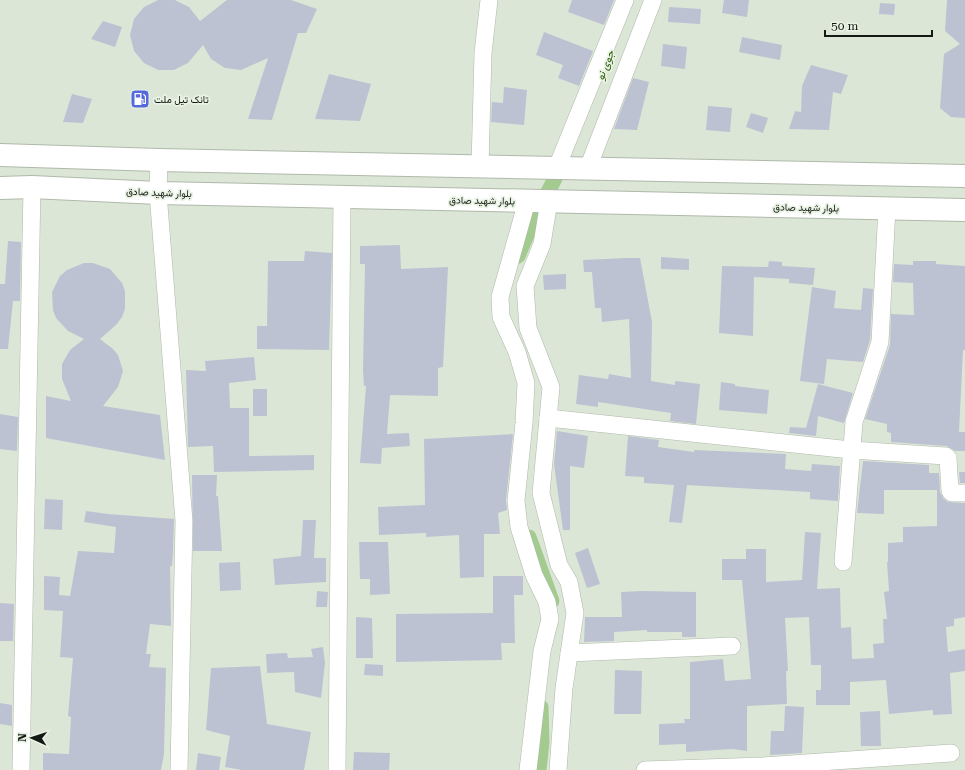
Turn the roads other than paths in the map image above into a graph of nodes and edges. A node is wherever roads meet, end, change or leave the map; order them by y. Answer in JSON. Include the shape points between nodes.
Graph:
{"nodes":[{"id":1,"x":488,"y":0,"type":"edge"},
{"id":2,"x":624,"y":0,"type":"edge"},
{"id":3,"x":652,"y":0,"type":"edge"},
{"id":4,"x":0,"y":155,"type":"edge"},
{"id":5,"x":159,"y":160,"type":"junction"},
{"id":6,"x":480,"y":166,"type":"junction"},
{"id":7,"x":557,"y":168,"type":"junction"},
{"id":8,"x":588,"y":168,"type":"junction"},
{"id":9,"x":965,"y":176,"type":"edge"},
{"id":10,"x":32,"y":187,"type":"junction"},
{"id":11,"x":0,"y":188,"type":"edge"},
{"id":12,"x":158,"y":193,"type":"junction"},
{"id":13,"x":342,"y":196,"type":"junction"},
{"id":14,"x":527,"y":201,"type":"junction"},
{"id":15,"x":549,"y":201,"type":"junction"},
{"id":16,"x":888,"y":208,"type":"junction"},
{"id":17,"x":965,"y":210,"type":"edge"},
{"id":18,"x":548,"y":418,"type":"junction"},
{"id":19,"x":851,"y":450,"type":"junction"},
{"id":20,"x":965,"y":493,"type":"edge"},
{"id":21,"x":842,"y":562,"type":"dead end"},
{"id":22,"x":732,"y":646,"type":"dead end"},
{"id":23,"x":569,"y":652,"type":"junction"},
{"id":24,"x":951,"y":752,"type":"dead end"},
{"id":25,"x":21,"y":770,"type":"edge"},
{"id":26,"x":179,"y":770,"type":"edge"},
{"id":27,"x":337,"y":770,"type":"edge"},
{"id":28,"x":528,"y":770,"type":"edge"},
{"id":29,"x":558,"y":770,"type":"edge"},
{"id":30,"x":645,"y":770,"type":"edge"}],
"edges":[{"from":1,"to":6,"type":"street"},
{"from":2,"to":7,"type":"street"},
{"from":3,"to":8,"type":"street"},
{"from":4,"to":5,"type":"main road"},
{"from":5,"to":6,"type":"main road"},
{"from":5,"to":12,"type":"street"},
{"from":6,"to":7,"type":"main road"},
{"from":7,"to":8,"type":"main road"},
{"from":8,"to":9,"type":"main road"},
{"from":10,"to":11,"type":"main road","name":"بلوار شهید صادق"},
{"from":10,"to":12,"type":"main road","name":"بلوار شهید صادق"},
{"from":10,"to":25,"type":"street"},
{"from":12,"to":13,"type":"main road","name":"بلوار شهید صادق"},
{"from":12,"to":26,"type":"street","via":[[184,521]]},
{"from":13,"to":14,"type":"main road","name":"بلوار شهید صادق"},
{"from":13,"to":27,"type":"street"},
{"from":14,"to":15,"type":"main road","name":"بلوار شهید صادق"},
{"from":14,"to":28,"type":"street","via":[[500,297],[500,318],[517,352],[526,383],[516,500],[519,527],[534,575],[547,602],[550,619],[542,652]]},
{"from":15,"to":16,"type":"main road","name":"بلوار شهید صادق"},
{"from":15,"to":18,"type":"street","via":[[542,244],[525,286],[528,328],[551,387]]},
{"from":16,"to":17,"type":"main road","name":"بلوار شهید صادق"},
{"from":16,"to":19,"type":"street","via":[[880,342],[854,422]]},
{"from":18,"to":19,"type":"street"},
{"from":18,"to":23,"type":"street","via":[[542,493],[559,564],[569,582],[575,613]]},
{"from":19,"to":20,"type":"street","via":[[946,456],[950,491]]},
{"from":19,"to":21,"type":"street"},
{"from":22,"to":23,"type":"street"},
{"from":23,"to":29,"type":"street"},
{"from":24,"to":30,"type":"street","via":[[762,766]]}]}
